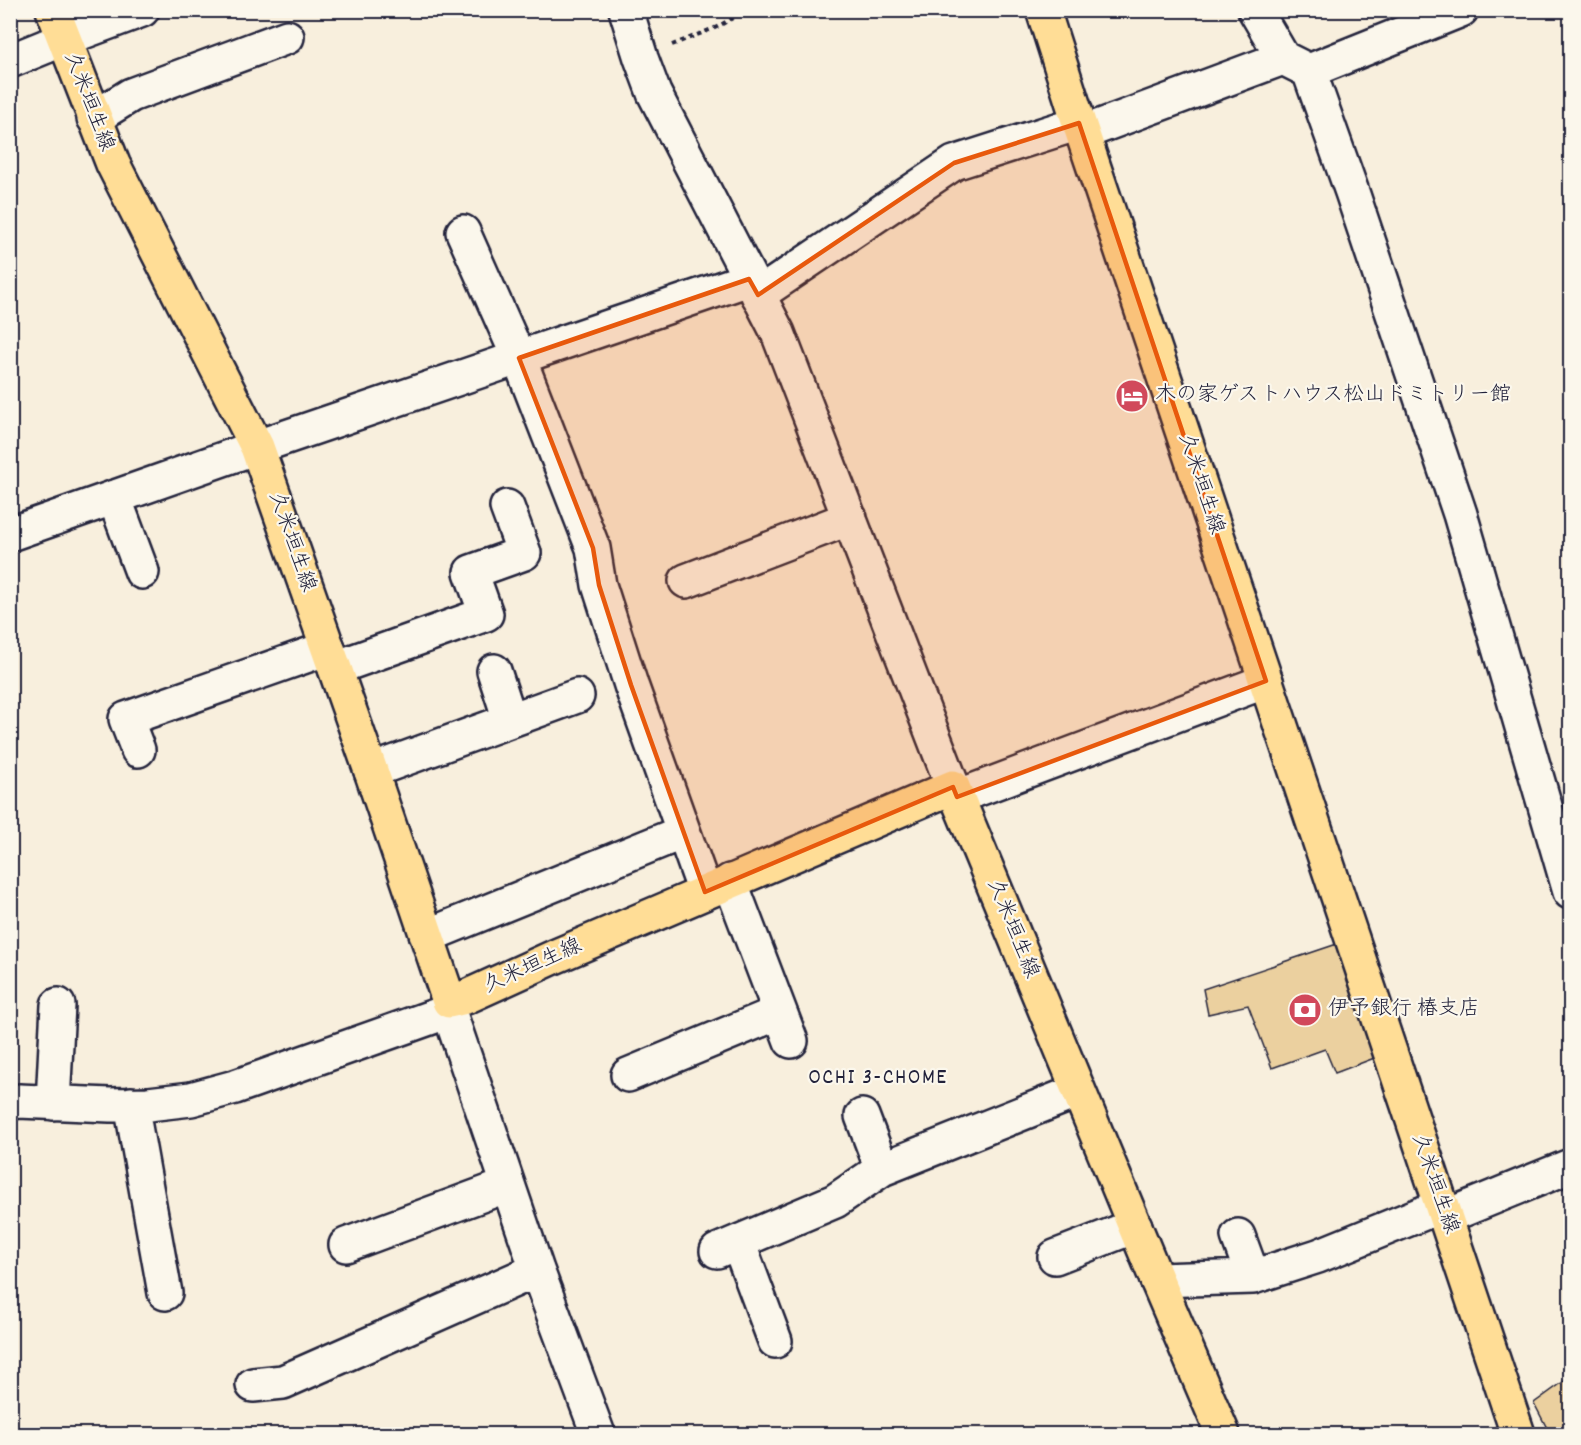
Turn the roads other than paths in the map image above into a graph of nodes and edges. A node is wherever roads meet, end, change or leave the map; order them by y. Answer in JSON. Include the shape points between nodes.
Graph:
{"nodes":[{"id":1,"x":142,"y":10,"type":"edge"},
{"id":2,"x":626,"y":10,"type":"edge"},
{"id":3,"x":1043,"y":10,"type":"edge"},
{"id":4,"x":1255,"y":10,"type":"edge"},
{"id":5,"x":1461,"y":10,"type":"edge"},
{"id":6,"x":58,"y":25,"type":"edge"},
{"id":7,"x":286,"y":37,"type":"dead end"},
{"id":8,"x":10,"y":61,"type":"edge"},
{"id":9,"x":1296,"y":64,"type":"junction"},
{"id":10,"x":94,"y":118,"type":"junction"},
{"id":11,"x":1080,"y":128,"type":"junction"},
{"id":12,"x":463,"y":231,"type":"dead end"},
{"id":13,"x":754,"y":287,"type":"junction"},
{"id":14,"x":519,"y":358,"type":"junction"},
{"id":15,"x":257,"y":447,"type":"junction"},
{"id":16,"x":114,"y":497,"type":"junction"},
{"id":17,"x":507,"y":507,"type":"dead end"},
{"id":18,"x":850,"y":518,"type":"junction"},
{"id":19,"x":10,"y":534,"type":"edge"},
{"id":20,"x":142,"y":572,"type":"dead end"},
{"id":21,"x":686,"y":581,"type":"dead end"},
{"id":22,"x":331,"y":658,"type":"junction"},
{"id":23,"x":494,"y":671,"type":"dead end"},
{"id":24,"x":1266,"y":681,"type":"junction"},
{"id":25,"x":577,"y":696,"type":"dead end"},
{"id":26,"x":510,"y":720,"type":"junction"},
{"id":27,"x":138,"y":750,"type":"dead end"},
{"id":28,"x":371,"y":771,"type":"junction"},
{"id":29,"x":955,"y":792,"type":"junction"},
{"id":30,"x":683,"y":832,"type":"junction"},
{"id":31,"x":718,"y":887,"type":"junction"},
{"id":32,"x":1570,"y":892,"type":"edge"},
{"id":33,"x":427,"y":936,"type":"junction"},
{"id":34,"x":58,"y":1005,"type":"dead end"},
{"id":35,"x":449,"y":1006,"type":"junction"},
{"id":36,"x":628,"y":1075,"type":"dead end"},
{"id":37,"x":1078,"y":1090,"type":"junction"},
{"id":38,"x":10,"y":1103,"type":"edge"},
{"id":39,"x":53,"y":1103,"type":"junction"},
{"id":40,"x":131,"y":1104,"type":"junction"},
{"id":41,"x":862,"y":1116,"type":"dead end"},
{"id":42,"x":1570,"y":1166,"type":"edge"},
{"id":43,"x":882,"y":1169,"type":"junction"},
{"id":44,"x":508,"y":1185,"type":"junction"},
{"id":45,"x":1443,"y":1211,"type":"junction"},
{"id":46,"x":1135,"y":1226,"type":"junction"},
{"id":47,"x":1238,"y":1236,"type":"dead end"},
{"id":48,"x":346,"y":1245,"type":"dead end"},
{"id":49,"x":1055,"y":1257,"type":"dead end"},
{"id":50,"x":537,"y":1270,"type":"junction"},
{"id":51,"x":1253,"y":1277,"type":"junction"},
{"id":52,"x":1157,"y":1280,"type":"junction"},
{"id":53,"x":165,"y":1293,"type":"dead end"},
{"id":54,"x":775,"y":1341,"type":"dead end"},
{"id":55,"x":253,"y":1385,"type":"dead end"},
{"id":56,"x":598,"y":1434,"type":"edge"},
{"id":57,"x":1223,"y":1434,"type":"edge"},
{"id":58,"x":1518,"y":1434,"type":"edge"}],
"edges":[{"from":1,"to":6,"type":"street"},
{"from":2,"to":13,"type":"street","via":[[654,93]]},
{"from":3,"to":11,"type":"main road","name":"久米垣生線"},
{"from":4,"to":9,"type":"street"},
{"from":5,"to":9,"type":"street"},
{"from":6,"to":8,"type":"street"},
{"from":6,"to":10,"type":"main road","name":"久米垣生線"},
{"from":7,"to":10,"type":"street","via":[[131,95]]},
{"from":9,"to":11,"type":"street"},
{"from":9,"to":32,"type":"street","via":[[1352,192],[1460,514]]},
{"from":10,"to":15,"type":"main road","name":"久米垣生線","via":[[113,164]]},
{"from":11,"to":13,"type":"street","via":[[954,163]]},
{"from":11,"to":24,"type":"main road","name":"久米垣生線"},
{"from":12,"to":14,"type":"street"},
{"from":13,"to":14,"type":"street"},
{"from":13,"to":18,"type":"street","via":[[778,333]]},
{"from":14,"to":15,"type":"street"},
{"from":14,"to":30,"type":"street","via":[[593,548],[599,585]]},
{"from":15,"to":16,"type":"street"},
{"from":15,"to":22,"type":"main road","name":"久米垣生線"},
{"from":16,"to":19,"type":"street"},
{"from":16,"to":20,"type":"street"},
{"from":17,"to":22,"type":"street","via":[[524,553],[471,572],[486,614]]},
{"from":18,"to":21,"type":"street"},
{"from":18,"to":29,"type":"street"},
{"from":22,"to":27,"type":"street","via":[[126,718]]},
{"from":22,"to":28,"type":"main road","name":"久米垣生線"},
{"from":23,"to":26,"type":"street"},
{"from":24,"to":29,"type":"street"},
{"from":24,"to":45,"type":"main road","name":"久米垣生線"},
{"from":25,"to":26,"type":"street"},
{"from":26,"to":28,"type":"street"},
{"from":28,"to":33,"type":"main road","name":"久米垣生線"},
{"from":29,"to":31,"type":"main road","name":"久米垣生線"},
{"from":29,"to":37,"type":"main road","name":"久米垣生線"},
{"from":30,"to":31,"type":"street"},
{"from":30,"to":33,"type":"street"},
{"from":31,"to":35,"type":"main road","name":"久米垣生線"},
{"from":31,"to":36,"type":"street","via":[[786,1027]]},
{"from":33,"to":35,"type":"main road","name":"久米垣生線"},
{"from":34,"to":39,"type":"street"},
{"from":35,"to":40,"type":"street","via":[[235,1087],[191,1099]]},
{"from":35,"to":44,"type":"street"},
{"from":37,"to":43,"type":"street"},
{"from":37,"to":46,"type":"main road","name":"久米垣生線"},
{"from":38,"to":39,"type":"street"},
{"from":39,"to":40,"type":"street"},
{"from":40,"to":53,"type":"street"},
{"from":41,"to":43,"type":"street"},
{"from":42,"to":45,"type":"street"},
{"from":43,"to":54,"type":"street","via":[[835,1201],[728,1247]]},
{"from":44,"to":48,"type":"street"},
{"from":44,"to":50,"type":"street"},
{"from":45,"to":51,"type":"street"},
{"from":45,"to":58,"type":"main road","name":"久米垣生線"},
{"from":46,"to":49,"type":"street"},
{"from":46,"to":52,"type":"main road","name":"久米垣生線"},
{"from":47,"to":51,"type":"street"},
{"from":50,"to":55,"type":"street","via":[[283,1382]]},
{"from":50,"to":56,"type":"street"},
{"from":51,"to":52,"type":"street"},
{"from":52,"to":57,"type":"main road","name":"久米垣生線"}]}
